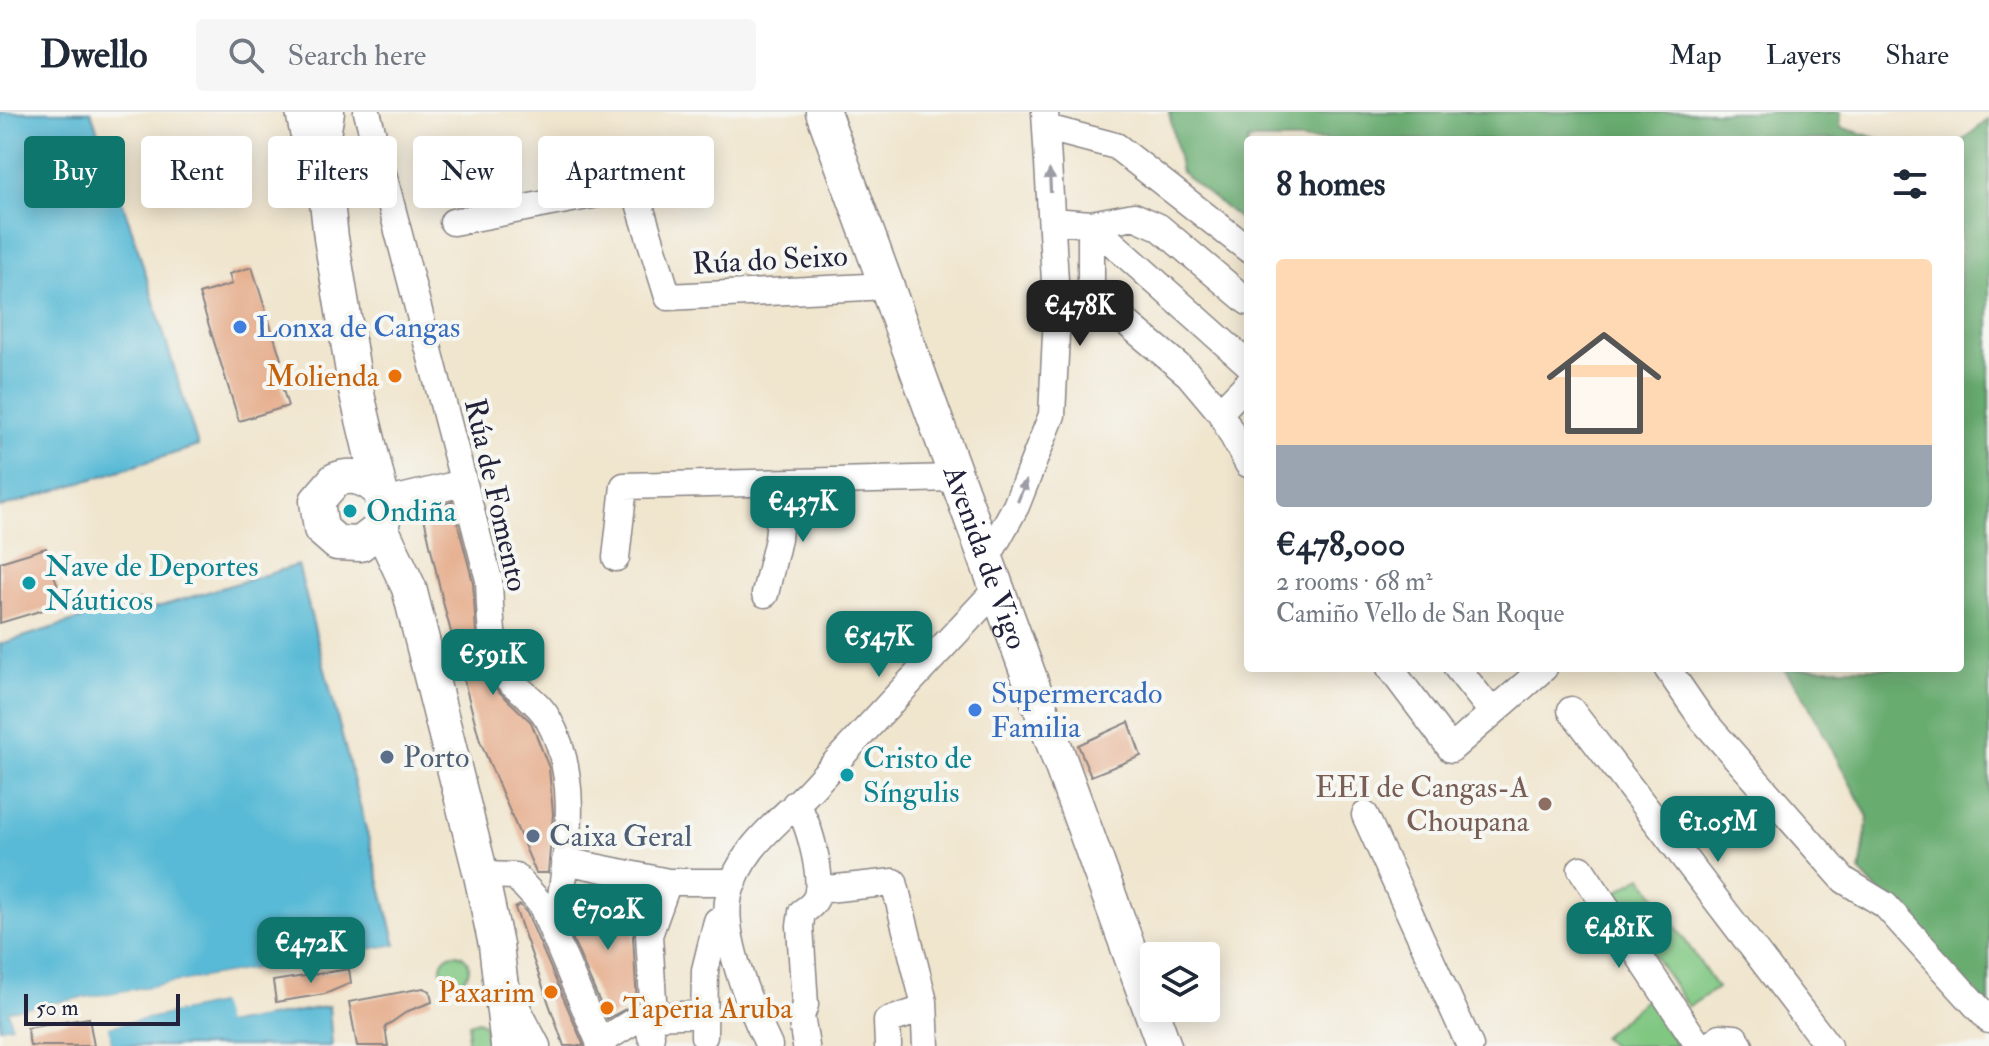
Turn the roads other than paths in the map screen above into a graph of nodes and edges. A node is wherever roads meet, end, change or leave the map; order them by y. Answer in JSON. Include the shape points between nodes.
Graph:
{"nodes":[{"id":1,"x":299,"y":112,"type":"edge"},
{"id":2,"x":327,"y":112,"type":"edge"},
{"id":3,"x":367,"y":112,"type":"edge"},
{"id":4,"x":823,"y":112,"type":"edge"},
{"id":5,"x":1046,"y":120,"type":"edge"},
{"id":6,"x":308,"y":136,"type":"edge"},
{"id":7,"x":323,"y":136,"type":"edge"},
{"id":8,"x":328,"y":208,"type":"edge"},
{"id":9,"x":1052,"y":221,"type":"junction"},
{"id":10,"x":453,"y":222,"type":"dead end"},
{"id":11,"x":1091,"y":224,"type":"junction"},
{"id":12,"x":1244,"y":246,"type":"edge"},
{"id":13,"x":887,"y":286,"type":"junction"},
{"id":14,"x":1244,"y":299,"type":"edge"},
{"id":15,"x":1244,"y":360,"type":"edge"},
{"id":16,"x":1244,"y":387,"type":"edge"},
{"id":17,"x":356,"y":390,"type":"junction"},
{"id":18,"x":1220,"y":412,"type":"junction"},
{"id":19,"x":1244,"y":457,"type":"edge"},
{"id":20,"x":343,"y":477,"type":"junction"},
{"id":21,"x":955,"y":478,"type":"junction"},
{"id":22,"x":463,"y":483,"type":"junction"},
{"id":23,"x":783,"y":484,"type":"junction"},
{"id":24,"x":382,"y":507,"type":"junction"},
{"id":25,"x":347,"y":545,"type":"junction"},
{"id":26,"x":616,"y":558,"type":"dead end"},
{"id":27,"x":991,"y":575,"type":"junction"},
{"id":28,"x":765,"y":594,"type":"dead end"},
{"id":29,"x":412,"y":610,"type":"junction"},
{"id":30,"x":1393,"y":672,"type":"edge"},
{"id":31,"x":1460,"y":672,"type":"edge"},
{"id":32,"x":1670,"y":672,"type":"edge"},
{"id":33,"x":1527,"y":673,"type":"edge"},
{"id":34,"x":1571,"y":710,"type":"dead end"},
{"id":35,"x":1492,"y":712,"type":"junction"},
{"id":36,"x":795,"y":804,"type":"junction"},
{"id":37,"x":1365,"y":815,"type":"dead end"},
{"id":38,"x":565,"y":861,"type":"junction"},
{"id":39,"x":1581,"y":869,"type":"dead end"},
{"id":40,"x":481,"y":875,"type":"junction"},
{"id":41,"x":736,"y":878,"type":"junction"},
{"id":42,"x":668,"y":882,"type":"junction"},
{"id":43,"x":818,"y":890,"type":"junction"},
{"id":44,"x":547,"y":919,"type":"junction"},
{"id":45,"x":727,"y":919,"type":"junction"},
{"id":46,"x":502,"y":990,"type":"junction"},
{"id":47,"x":924,"y":1009,"type":"junction"},
{"id":48,"x":1989,"y":1020,"type":"edge"},
{"id":49,"x":653,"y":1023,"type":"junction"},
{"id":50,"x":600,"y":1044,"type":"edge"},
{"id":51,"x":508,"y":1046,"type":"edge"},
{"id":52,"x":537,"y":1046,"type":"edge"},
{"id":53,"x":769,"y":1046,"type":"edge"},
{"id":54,"x":806,"y":1046,"type":"edge"},
{"id":55,"x":888,"y":1046,"type":"edge"},
{"id":56,"x":926,"y":1046,"type":"edge"},
{"id":57,"x":1164,"y":1046,"type":"edge"},
{"id":58,"x":1470,"y":1046,"type":"edge"},
{"id":59,"x":1699,"y":1046,"type":"edge"},
{"id":60,"x":1709,"y":1046,"type":"edge"},
{"id":61,"x":1740,"y":1046,"type":"edge"},
{"id":62,"x":1828,"y":1046,"type":"edge"}],
"edges":[{"from":1,"to":6,"type":"street"},
{"from":2,"to":7,"type":"main road"},
{"from":3,"to":22,"type":"street","name":"Rúa de Fomento"},
{"from":4,"to":13,"type":"main road","name":"Avenida de Vigo"},
{"from":9,"to":5,"type":"street","one_way":true},
{"from":5,"to":12,"type":"street","via":[[1116,146]]},
{"from":8,"to":17,"type":"main road"},
{"from":9,"to":11,"type":"street"},
{"from":27,"to":9,"type":"street","one_way":true,"via":[[1052,415],[1057,315]]},
{"from":10,"to":13,"type":"street","name":"Rúa do Seixo","via":[[634,187],[668,297]]},
{"from":11,"to":14,"type":"street","via":[[1134,216],[1159,227]]},
{"from":11,"to":15,"type":"street"},
{"from":11,"to":18,"type":"street","via":[[1091,293],[1188,374]]},
{"from":13,"to":21,"type":"main road","name":"Avenida de Vigo"},
{"from":16,"to":18,"type":"street"},
{"from":17,"to":20,"type":"main road","via":[[351,459]]},
{"from":17,"to":24,"type":"main road"},
{"from":18,"to":19,"type":"street"},
{"from":20,"to":24,"type":"main road","via":[[370,482]]},
{"from":20,"to":25,"type":"main road","via":[[321,492],[316,510],[328,537]]},
{"from":21,"to":23,"type":"street"},
{"from":21,"to":27,"type":"main road","name":"Avenida de Vigo"},
{"from":22,"to":24,"type":"street"},
{"from":22,"to":38,"type":"street","name":"Rúa de Fomento","via":[[489,580],[502,673],[548,718],[568,779]]},
{"from":23,"to":26,"type":"street","via":[[624,486]]},
{"from":23,"to":28,"type":"street"},
{"from":24,"to":25,"type":"main road","via":[[360,544]]},
{"from":24,"to":29,"type":"main road"},
{"from":25,"to":29,"type":"main road"},
{"from":27,"to":36,"type":"street"},
{"from":27,"to":57,"type":"main road","name":"Avenida de Vigo"},
{"from":29,"to":40,"type":"main road"},
{"from":30,"to":35,"type":"street","via":[[1451,749]]},
{"from":31,"to":35,"type":"street"},
{"from":32,"to":48,"type":"street","via":[[1702,719],[1844,880],[1885,905]]},
{"from":33,"to":35,"type":"street"},
{"from":34,"to":62,"type":"street"},
{"from":36,"to":41,"type":"street","via":[[758,839]]},
{"from":36,"to":43,"type":"street","via":[[807,817]]},
{"from":37,"to":58,"type":"street"},
{"from":38,"to":42,"type":"street"},
{"from":38,"to":44,"type":"street","name":"Rúa de Fomento","via":[[559,912]]},
{"from":39,"to":59,"type":"street"},
{"from":40,"to":44,"type":"street","via":[[515,876],[541,904]]},
{"from":40,"to":46,"type":"main road"},
{"from":41,"to":42,"type":"street"},
{"from":41,"to":45,"type":"street"},
{"from":42,"to":49,"type":"street","via":[[649,935]]},
{"from":43,"to":47,"type":"street","via":[[894,882]]},
{"from":43,"to":54,"type":"street","via":[[802,912],[800,926]]},
{"from":44,"to":50,"type":"street"},
{"from":45,"to":49,"type":"street","via":[[717,921],[712,937],[704,1025]]},
{"from":45,"to":53,"type":"street","via":[[741,975]]},
{"from":46,"to":51,"type":"main road"},
{"from":46,"to":52,"type":"street"},
{"from":47,"to":55,"type":"street","via":[[887,1021]]},
{"from":47,"to":56,"type":"street"},
{"from":49,"to":50,"type":"street","via":[[637,1019]]},
{"from":60,"to":61,"type":"street","via":[[1720,1037],[1735,1038]]}]}
